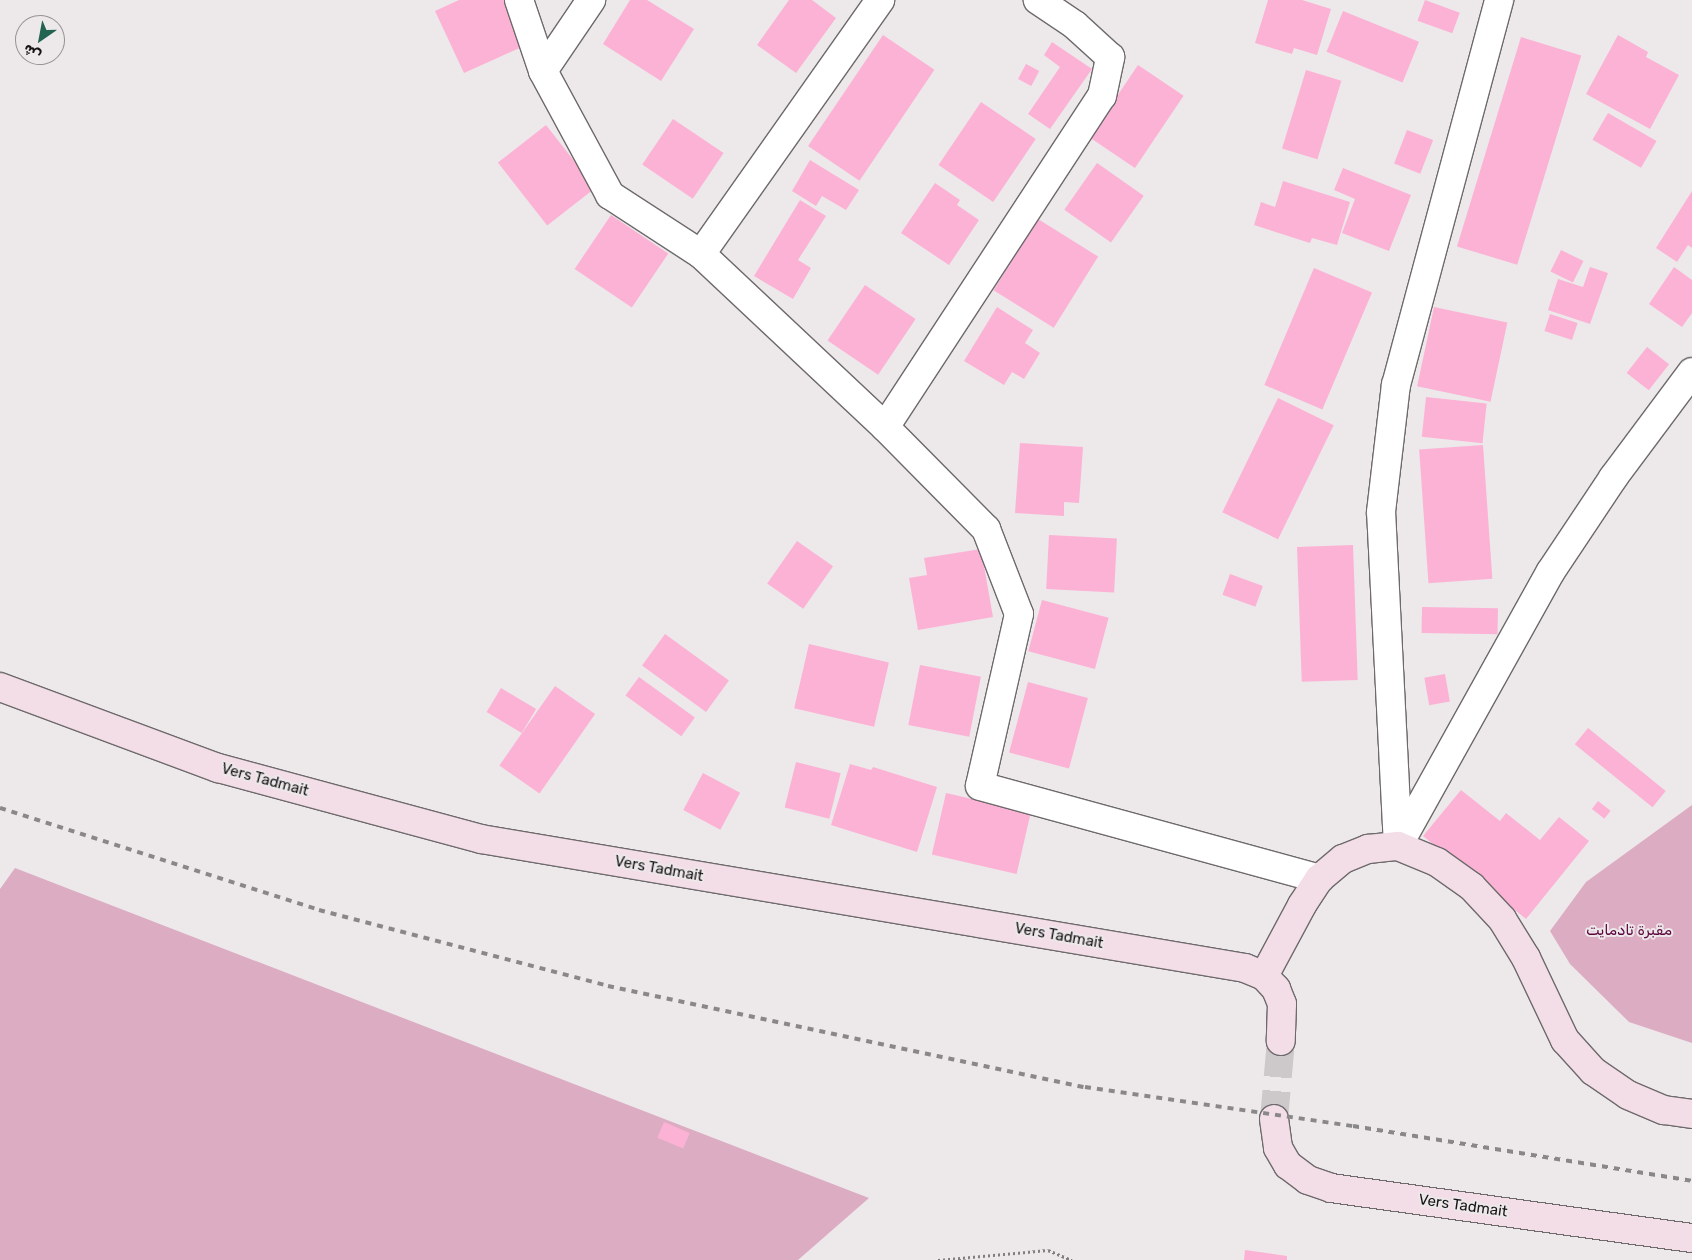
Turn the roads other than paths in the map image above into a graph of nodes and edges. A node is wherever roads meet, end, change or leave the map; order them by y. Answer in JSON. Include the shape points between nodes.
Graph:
{"nodes":[{"id":1,"x":518,"y":0,"type":"edge"},
{"id":2,"x":591,"y":0,"type":"edge"},
{"id":3,"x":880,"y":0,"type":"edge"},
{"id":4,"x":1038,"y":0,"type":"edge"},
{"id":5,"x":1500,"y":0,"type":"edge"},
{"id":6,"x":543,"y":71,"type":"junction"},
{"id":7,"x":701,"y":254,"type":"junction"},
{"id":8,"x":1692,"y":372,"type":"edge"},
{"id":9,"x":885,"y":427,"type":"junction"},
{"id":10,"x":0,"y":687,"type":"edge"},
{"id":11,"x":1398,"y":846,"type":"junction"},
{"id":12,"x":1319,"y":880,"type":"junction"},
{"id":13,"x":1264,"y":976,"type":"junction"},
{"id":14,"x":1280,"y":1041,"type":"tunnel mouth"},
{"id":15,"x":1692,"y":1114,"type":"edge"},
{"id":16,"x":1274,"y":1119,"type":"tunnel mouth"},
{"id":17,"x":1692,"y":1238,"type":"edge"}],
"edges":[{"from":1,"to":6,"type":"street"},
{"from":2,"to":6,"type":"street"},
{"from":3,"to":7,"type":"street"},
{"from":4,"to":9,"type":"street","via":[[1074,25],[1110,57],[1102,96]]},
{"from":5,"to":11,"type":"street","via":[[1395,395],[1381,512]]},
{"from":6,"to":7,"type":"street","via":[[610,195]]},
{"from":7,"to":9,"type":"street"},
{"from":8,"to":11,"type":"street","via":[[1613,478],[1551,572]]},
{"from":9,"to":12,"type":"street","via":[[986,529],[1019,614],[980,786]]},
{"from":10,"to":13,"type":"main road","name":"Vers Tadmait","via":[[218,768],[481,839],[1245,968]]},
{"from":11,"to":12,"type":"main road","via":[[1368,849],[1343,859]]},
{"from":11,"to":15,"type":"main road","via":[[1437,862],[1472,886],[1502,919],[1526,958],[1565,1040],[1593,1071],[1628,1095],[1664,1110]]},
{"from":12,"to":13,"type":"main road"},
{"from":13,"to":14,"type":"main road","via":[[1276,989],[1282,1004]]},
{"from":16,"to":17,"type":"main road","name":"Vers Tadmait","via":[[1278,1148],[1288,1165],[1308,1180],[1331,1188]]}]}
